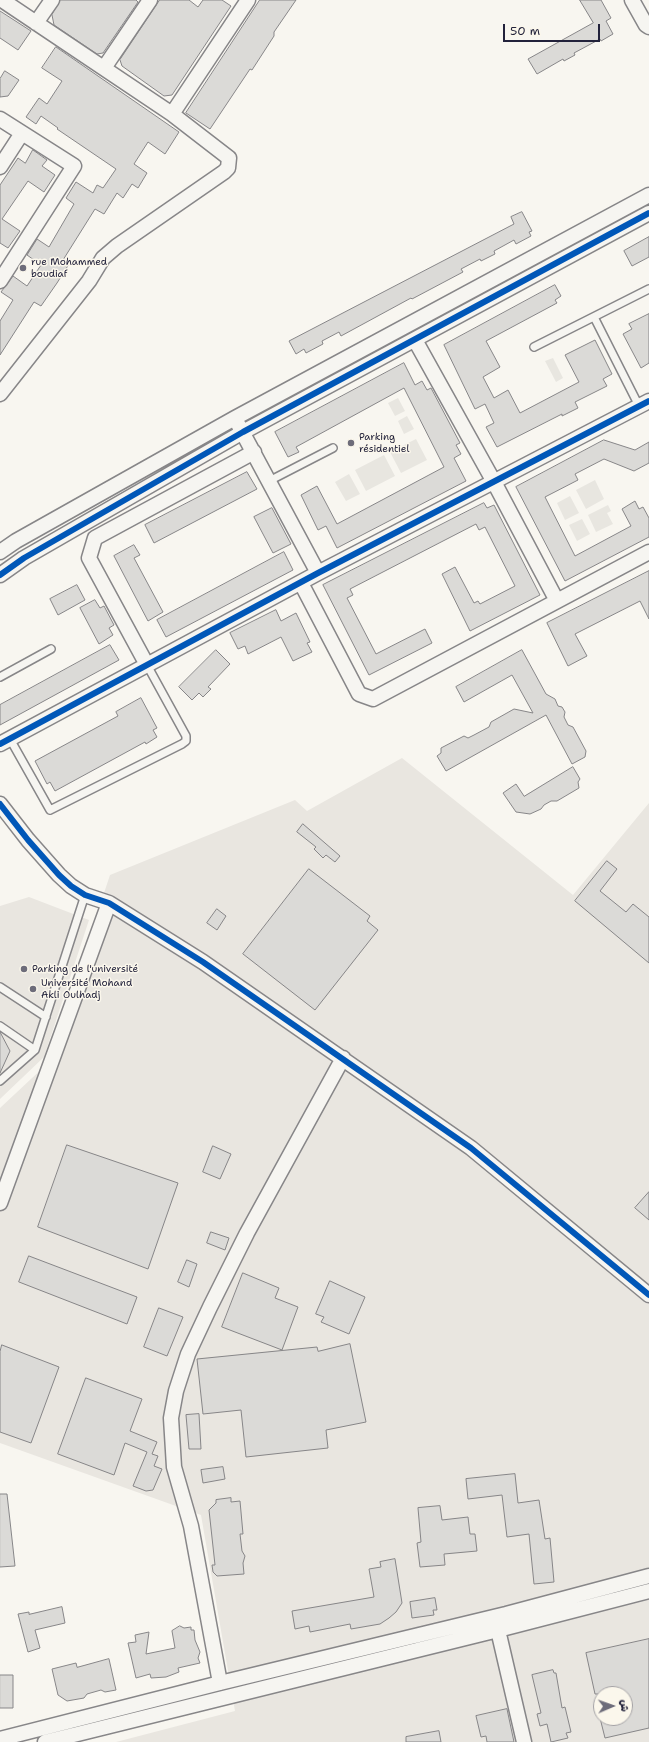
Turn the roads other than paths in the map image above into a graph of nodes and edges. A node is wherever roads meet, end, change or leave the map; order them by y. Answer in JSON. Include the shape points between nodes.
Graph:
{"nodes":[{"id":1,"x":2,"y":0,"type":"edge"},
{"id":2,"x":52,"y":0,"type":"edge"},
{"id":3,"x":150,"y":0,"type":"edge"},
{"id":4,"x":248,"y":0,"type":"edge"},
{"id":5,"x":632,"y":0,"type":"edge"},
{"id":6,"x":36,"y":22,"type":"junction"},
{"id":7,"x":649,"y":26,"type":"edge"},
{"id":8,"x":104,"y":68,"type":"junction"},
{"id":9,"x":172,"y":114,"type":"junction"},
{"id":10,"x":0,"y":119,"type":"edge"},
{"id":11,"x":22,"y":133,"type":"junction"},
{"id":12,"x":0,"y":167,"type":"edge"},
{"id":13,"x":649,"y":195,"type":"edge"},
{"id":14,"x":649,"y":213,"type":"edge"},
{"id":15,"x":0,"y":281,"type":"edge"},
{"id":16,"x":649,"y":289,"type":"edge"},
{"id":17,"x":594,"y":317,"type":"junction"},
{"id":18,"x":415,"y":340,"type":"junction"},
{"id":19,"x":534,"y":348,"type":"dead end"},
{"id":20,"x":0,"y":394,"type":"edge"},
{"id":21,"x":644,"y":403,"type":"edge"},
{"id":22,"x":235,"y":418,"type":"junction"},
{"id":23,"x":243,"y":432,"type":"junction"},
{"id":24,"x":333,"y":448,"type":"dead end"},
{"id":25,"x":254,"y":452,"type":"junction"},
{"id":26,"x":270,"y":481,"type":"junction"},
{"id":27,"x":494,"y":482,"type":"junction"},
{"id":28,"x":0,"y":552,"type":"edge"},
{"id":29,"x":649,"y":552,"type":"edge"},
{"id":30,"x":318,"y":573,"type":"junction"},
{"id":31,"x":0,"y":575,"type":"edge"},
{"id":32,"x":301,"y":583,"type":"junction"},
{"id":33,"x":557,"y":601,"type":"junction"},
{"id":34,"x":51,"y":650,"type":"dead end"},
{"id":35,"x":147,"y":665,"type":"junction"},
{"id":36,"x":0,"y":677,"type":"edge"},
{"id":37,"x":5,"y":742,"type":"edge"},
{"id":38,"x":0,"y":804,"type":"edge"},
{"id":39,"x":85,"y":895,"type":"junction"},
{"id":40,"x":109,"y":903,"type":"junction"},
{"id":41,"x":0,"y":987,"type":"edge"},
{"id":42,"x":46,"y":1016,"type":"junction"},
{"id":43,"x":0,"y":1026,"type":"edge"},
{"id":44,"x":35,"y":1050,"type":"junction"},
{"id":45,"x":343,"y":1058,"type":"junction"},
{"id":46,"x":0,"y":1081,"type":"edge"},
{"id":47,"x":0,"y":1203,"type":"edge"},
{"id":48,"x":649,"y":1294,"type":"edge"},
{"id":49,"x":649,"y":1576,"type":"edge"},
{"id":50,"x":649,"y":1591,"type":"edge"},
{"id":51,"x":498,"y":1630,"type":"junction"},
{"id":52,"x":220,"y":1683,"type":"junction"},
{"id":53,"x":0,"y":1739,"type":"edge"},
{"id":54,"x":45,"y":1742,"type":"edge"},
{"id":55,"x":524,"y":1742,"type":"edge"}],
"edges":[{"from":1,"to":6,"type":"street"},
{"from":2,"to":6,"type":"street"},
{"from":3,"to":8,"type":"street"},
{"from":4,"to":9,"type":"street"},
{"from":5,"to":7,"type":"street"},
{"from":6,"to":8,"type":"street"},
{"from":8,"to":9,"type":"street"},
{"from":9,"to":20,"type":"street","via":[[229,158],[228,168],[103,258],[89,281]]},
{"from":10,"to":11,"type":"street"},
{"from":11,"to":12,"type":"street"},
{"from":11,"to":15,"type":"street","via":[[74,166]]},
{"from":13,"to":22,"type":"street"},
{"from":14,"to":18,"type":"street"},
{"from":16,"to":17,"type":"lane"},
{"from":17,"to":19,"type":"lane"},
{"from":17,"to":21,"type":"lane"},
{"from":18,"to":23,"type":"street"},
{"from":18,"to":27,"type":"street"},
{"from":21,"to":27,"type":"street"},
{"from":22,"to":23,"type":"street"},
{"from":22,"to":28,"type":"street"},
{"from":23,"to":25,"type":"street"},
{"from":23,"to":31,"type":"street","via":[[24,558]]},
{"from":24,"to":26,"type":"lane"},
{"from":25,"to":26,"type":"street"},
{"from":25,"to":35,"type":"street","via":[[95,538],[89,558]]},
{"from":26,"to":30,"type":"street"},
{"from":27,"to":30,"type":"street"},
{"from":27,"to":33,"type":"street"},
{"from":29,"to":33,"type":"street"},
{"from":30,"to":32,"type":"street"},
{"from":32,"to":33,"type":"street","via":[[359,694],[373,699]]},
{"from":32,"to":35,"type":"street"},
{"from":34,"to":36,"type":"lane"},
{"from":35,"to":37,"type":"street"},
{"from":35,"to":37,"type":"lane","via":[[186,736],[186,741],[182,744],[50,810]]},
{"from":38,"to":39,"type":"street","via":[[59,875]]},
{"from":39,"to":40,"type":"street"},
{"from":39,"to":42,"type":"lane"},
{"from":40,"to":45,"type":"street","via":[[203,962]]},
{"from":40,"to":47,"type":"street"},
{"from":41,"to":42,"type":"lane"},
{"from":42,"to":44,"type":"lane"},
{"from":43,"to":44,"type":"lane"},
{"from":44,"to":46,"type":"lane"},
{"from":45,"to":48,"type":"street","via":[[471,1148]]},
{"from":45,"to":52,"type":"street","via":[[247,1233],[188,1354],[176,1391],[171,1418],[174,1467],[191,1526]]},
{"from":49,"to":52,"type":"street","via":[[506,1614]]},
{"from":50,"to":51,"type":"street"},
{"from":51,"to":54,"type":"street"},
{"from":51,"to":55,"type":"street"},
{"from":52,"to":53,"type":"street"}]}
